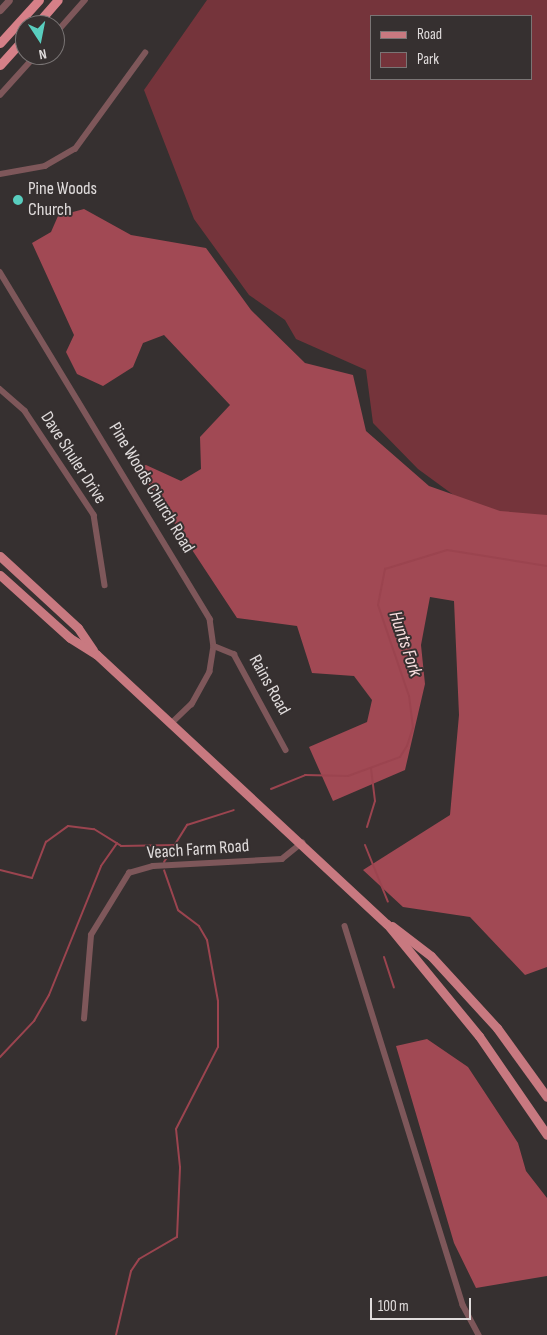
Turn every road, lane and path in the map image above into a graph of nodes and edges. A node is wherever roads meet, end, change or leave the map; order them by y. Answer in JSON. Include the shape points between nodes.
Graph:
{"nodes":[{"id":1,"x":9,"y":0,"type":"edge"},
{"id":2,"x":39,"y":0,"type":"edge"},
{"id":3,"x":58,"y":0,"type":"edge"},
{"id":4,"x":86,"y":0,"type":"edge"},
{"id":5,"x":0,"y":10,"type":"edge"},
{"id":6,"x":45,"y":15,"type":"edge"},
{"id":7,"x":65,"y":23,"type":"edge"},
{"id":8,"x":0,"y":43,"type":"edge"},
{"id":9,"x":15,"y":48,"type":"edge"},
{"id":10,"x":145,"y":54,"type":"dead end"},
{"id":11,"x":0,"y":65,"type":"edge"},
{"id":12,"x":27,"y":65,"type":"edge"},
{"id":13,"x":0,"y":95,"type":"edge"},
{"id":14,"x":0,"y":174,"type":"edge"},
{"id":15,"x":0,"y":272,"type":"edge"},
{"id":16,"x":0,"y":389,"type":"edge"},
{"id":17,"x":0,"y":556,"type":"edge"},
{"id":18,"x":0,"y":575,"type":"edge"},
{"id":19,"x":105,"y":585,"type":"dead end"},
{"id":20,"x":214,"y":646,"type":"junction"},
{"id":21,"x":96,"y":654,"type":"junction"},
{"id":22,"x":171,"y":724,"type":"junction"},
{"id":23,"x":286,"y":750,"type":"dead end"},
{"id":24,"x":302,"y":843,"type":"junction"},
{"id":25,"x":387,"y":924,"type":"junction"},
{"id":26,"x":345,"y":926,"type":"dead end"},
{"id":27,"x":84,"y":1019,"type":"dead end"},
{"id":28,"x":547,"y":1097,"type":"edge"},
{"id":29,"x":547,"y":1135,"type":"edge"},
{"id":30,"x":479,"y":1335,"type":"edge"}],
"edges":[{"from":1,"to":5,"type":"street"},
{"from":2,"to":8,"type":"highway"},
{"from":3,"to":6,"type":"highway"},
{"from":4,"to":7,"type":"street"},
{"from":9,"to":11,"type":"highway"},
{"from":10,"to":14,"type":"street","via":[[75,149],[45,166]]},
{"from":12,"to":13,"type":"street"},
{"from":15,"to":20,"type":"street","name":"Pine Woods Church Road","via":[[196,590],[210,619]]},
{"from":16,"to":19,"type":"street","name":"Dave Shuler Drive","via":[[25,411],[94,515]]},
{"from":17,"to":21,"type":"main road","via":[[78,628]]},
{"from":18,"to":21,"type":"main road","via":[[70,638]]},
{"from":20,"to":22,"type":"street","name":"Pine Woods Church Road","via":[[203,688]]},
{"from":20,"to":23,"type":"street","name":"Rains Road","via":[[234,654]]},
{"from":21,"to":22,"type":"main road"},
{"from":22,"to":24,"type":"main road"},
{"from":24,"to":25,"type":"main road"},
{"from":24,"to":27,"type":"street","name":"Veach Farm Road","via":[[282,858],[154,866],[129,873],[91,935]]},
{"from":25,"to":28,"type":"main road","via":[[431,956],[497,1028]]},
{"from":25,"to":29,"type":"main road","via":[[479,1036]]},
{"from":26,"to":30,"type":"street","via":[[463,1305]]}]}
